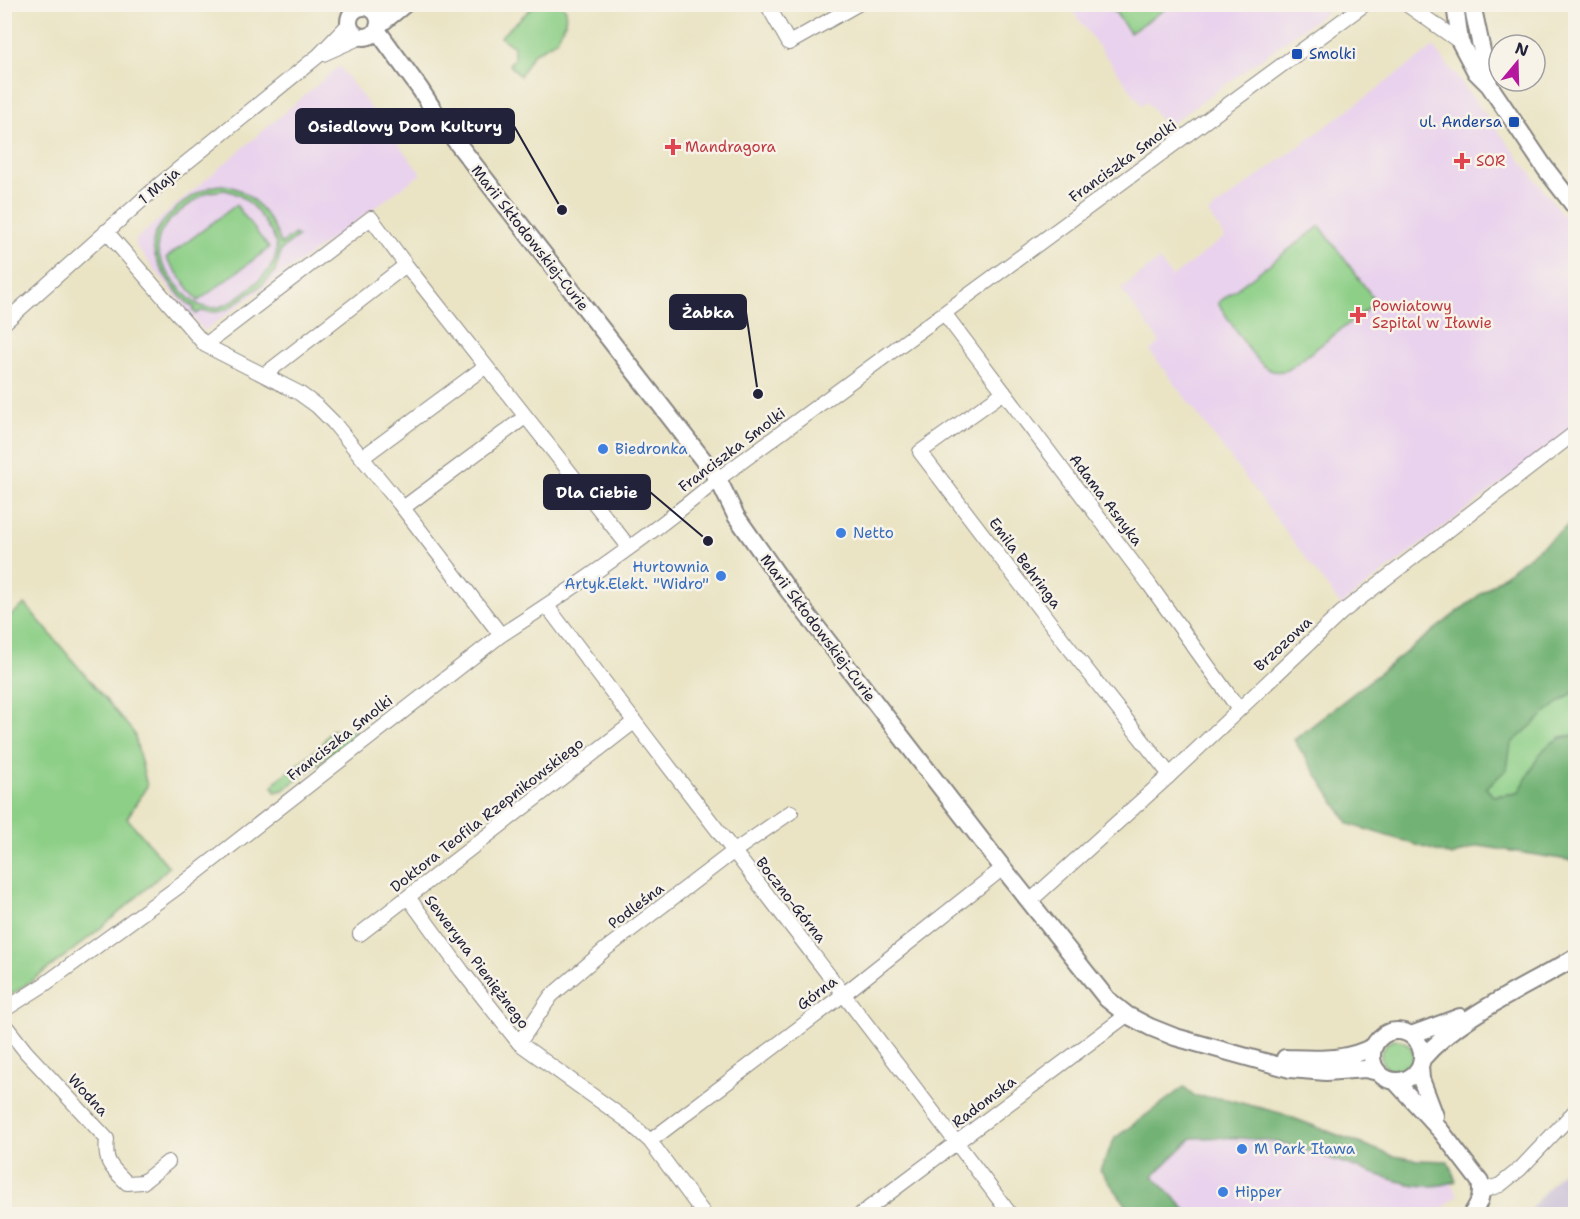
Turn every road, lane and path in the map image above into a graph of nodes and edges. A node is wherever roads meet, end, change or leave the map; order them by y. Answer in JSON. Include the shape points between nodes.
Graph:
{"nodes":[{"id":1,"x":405,"y":4,"type":"edge"},
{"id":2,"x":767,"y":4,"type":"edge"},
{"id":3,"x":858,"y":4,"type":"edge"},
{"id":4,"x":1365,"y":4,"type":"edge"},
{"id":5,"x":1406,"y":4,"type":"edge"},
{"id":6,"x":1455,"y":4,"type":"edge"},
{"id":7,"x":1472,"y":4,"type":"edge"},
{"id":8,"x":359,"y":9,"type":"edge"},
{"id":9,"x":371,"y":32,"type":"junction"},
{"id":10,"x":1460,"y":42,"type":"junction"},
{"id":11,"x":318,"y":56,"type":"junction"},
{"id":12,"x":1487,"y":75,"type":"edge"},
{"id":13,"x":1487,"y":83,"type":"edge"},
{"id":14,"x":1494,"y":93,"type":"edge"},
{"id":15,"x":1575,"y":208,"type":"edge"},
{"id":16,"x":106,"y":231,"type":"junction"},
{"id":17,"x":406,"y":266,"type":"junction"},
{"id":18,"x":944,"y":313,"type":"junction"},
{"id":19,"x":4,"y":323,"type":"edge"},
{"id":20,"x":205,"y":345,"type":"junction"},
{"id":21,"x":486,"y":366,"type":"junction"},
{"id":22,"x":264,"y":375,"type":"junction"},
{"id":23,"x":1004,"y":392,"type":"junction"},
{"id":24,"x":525,"y":417,"type":"junction"},
{"id":25,"x":1575,"y":432,"type":"edge"},
{"id":26,"x":363,"y":457,"type":"junction"},
{"id":27,"x":718,"y":479,"type":"junction"},
{"id":28,"x":403,"y":508,"type":"junction"},
{"id":29,"x":629,"y":547,"type":"junction"},
{"id":30,"x":547,"y":606,"type":"junction"},
{"id":31,"x":501,"y":635,"type":"junction"},
{"id":32,"x":1238,"y":708,"type":"junction"},
{"id":33,"x":634,"y":722,"type":"junction"},
{"id":34,"x":1170,"y":775,"type":"junction"},
{"id":35,"x":791,"y":812,"type":"dead end"},
{"id":36,"x":733,"y":852,"type":"junction"},
{"id":37,"x":1003,"y":868,"type":"junction"},
{"id":38,"x":408,"y":897,"type":"junction"},
{"id":39,"x":1029,"y":902,"type":"junction"},
{"id":40,"x":360,"y":934,"type":"dead end"},
{"id":41,"x":1575,"y":957,"type":"edge"},
{"id":42,"x":844,"y":994,"type":"junction"},
{"id":43,"x":1493,"y":1003,"type":"junction"},
{"id":44,"x":4,"y":1010,"type":"edge"},
{"id":45,"x":1127,"y":1016,"type":"junction"},
{"id":46,"x":4,"y":1024,"type":"edge"},
{"id":47,"x":1411,"y":1035,"type":"junction"},
{"id":48,"x":519,"y":1043,"type":"junction"},
{"id":49,"x":1374,"y":1046,"type":"junction"},
{"id":50,"x":1251,"y":1058,"type":"junction"},
{"id":51,"x":1421,"y":1062,"type":"junction"},
{"id":52,"x":1378,"y":1072,"type":"junction"},
{"id":53,"x":1395,"y":1081,"type":"junction"},
{"id":54,"x":1575,"y":1110,"type":"edge"},
{"id":55,"x":1441,"y":1131,"type":"junction"},
{"id":56,"x":650,"y":1141,"type":"junction"},
{"id":57,"x":957,"y":1143,"type":"junction"},
{"id":58,"x":168,"y":1162,"type":"dead end"},
{"id":59,"x":1482,"y":1191,"type":"junction"},
{"id":60,"x":704,"y":1215,"type":"edge"},
{"id":61,"x":861,"y":1215,"type":"edge"},
{"id":62,"x":1010,"y":1215,"type":"edge"},
{"id":63,"x":1472,"y":1215,"type":"edge"}],
"edges":[{"from":1,"to":9,"type":"street","name":"1 Maja"},
{"from":2,"to":3,"type":"street","via":[[789,43]]},
{"from":4,"to":18,"type":"street","name":"Franciszka Smolki"},
{"from":5,"to":10,"type":"street"},
{"from":6,"to":10,"type":"street"},
{"from":7,"to":12,"type":"street"},
{"from":8,"to":9,"type":"street","via":[[377,14]]},
{"from":8,"to":9,"type":"street","via":[[355,35]]},
{"from":8,"to":11,"type":"street","name":"1 Maja"},
{"from":9,"to":11,"type":"street","name":"1 Maja"},
{"from":9,"to":27,"type":"street","name":"Marii Skłodowskiej-Curie","via":[[411,96],[444,126]]},
{"from":10,"to":13,"type":"street","via":[[1476,72]]},
{"from":11,"to":16,"type":"street","name":"1 Maja"},
{"from":14,"to":15,"type":"street"},
{"from":16,"to":19,"type":"street","name":"1 Maja"},
{"from":16,"to":20,"type":"street"},
{"from":17,"to":20,"type":"street","via":[[371,218]]},
{"from":17,"to":21,"type":"street"},
{"from":17,"to":22,"type":"street"},
{"from":18,"to":23,"type":"street","name":"Adama Asnyka"},
{"from":18,"to":27,"type":"street","name":"Franciszka Smolki"},
{"from":20,"to":22,"type":"street"},
{"from":21,"to":24,"type":"street"},
{"from":21,"to":26,"type":"street"},
{"from":22,"to":26,"type":"street","via":[[317,406]]},
{"from":23,"to":32,"type":"street","name":"Adama Asnyka"},
{"from":23,"to":34,"type":"street","name":"Emila Behringa","via":[[920,452]]},
{"from":24,"to":28,"type":"street"},
{"from":24,"to":29,"type":"street"},
{"from":25,"to":32,"type":"street","name":"Brzozowa","via":[[1341,613]]},
{"from":26,"to":28,"type":"street"},
{"from":27,"to":29,"type":"street","name":"Franciszka Smolki"},
{"from":27,"to":37,"type":"street","name":"Marii Skłodowskiej-Curie","via":[[736,516],[769,565]]},
{"from":28,"to":31,"type":"street"},
{"from":29,"to":30,"type":"street","name":"Franciszka Smolki"},
{"from":30,"to":31,"type":"street","name":"Franciszka Smolki"},
{"from":30,"to":33,"type":"street","name":"Boczno-Górna"},
{"from":31,"to":44,"type":"street","name":"Franciszka Smolki","via":[[182,884]]},
{"from":32,"to":34,"type":"street","name":"Brzozowa"},
{"from":33,"to":36,"type":"street","name":"Boczno-Górna"},
{"from":33,"to":38,"type":"street","name":"Doktora Teofila Rzepnikowskiego"},
{"from":34,"to":39,"type":"street","name":"Brzozowa"},
{"from":35,"to":36,"type":"street","name":"Podleśna"},
{"from":36,"to":42,"type":"street","name":"Boczno-Górna"},
{"from":36,"to":48,"type":"street","name":"Podleśna","via":[[551,996]]},
{"from":37,"to":39,"type":"street","name":"Marii Skłodowskiej-Curie"},
{"from":37,"to":42,"type":"street","name":"Górna"},
{"from":38,"to":40,"type":"street","name":"Doktora Teofila Rzepnikowskiego"},
{"from":38,"to":48,"type":"street","name":"Seweryna Pieniężnego"},
{"from":39,"to":45,"type":"street","name":"Marii Skłodowskiej-Curie","via":[[1107,999]]},
{"from":41,"to":43,"type":"street"},
{"from":42,"to":56,"type":"street","name":"Górna"},
{"from":42,"to":57,"type":"street","name":"Boczno-Górna"},
{"from":43,"to":47,"type":"street"},
{"from":43,"to":51,"type":"street","via":[[1446,1035]]},
{"from":45,"to":50,"type":"street","name":"Marii Skłodowskiej-Curie","via":[[1175,1037]]},
{"from":45,"to":57,"type":"street","name":"Radomska"},
{"from":46,"to":58,"type":"street","name":"Wodna","via":[[107,1139],[105,1154],[128,1183],[143,1182]]},
{"from":47,"to":49,"type":"street","via":[[1390,1032]]},
{"from":47,"to":51,"type":"street","via":[[1420,1045]]},
{"from":48,"to":56,"type":"street","name":"Seweryna Pieniężnego"},
{"from":49,"to":50,"type":"street","name":"Marii Skłodowskiej-Curie","via":[[1347,1057]]},
{"from":49,"to":52,"type":"street","via":[[1372,1059]]},
{"from":50,"to":52,"type":"street","name":"Marii Skłodowskiej-Curie","via":[[1290,1069]]},
{"from":51,"to":53,"type":"street","via":[[1410,1077]]},
{"from":51,"to":55,"type":"street","via":[[1421,1079]]},
{"from":52,"to":53,"type":"street"},
{"from":53,"to":55,"type":"street"},
{"from":54,"to":59,"type":"street","via":[[1520,1169],[1500,1185]]},
{"from":55,"to":59,"type":"street","via":[[1480,1182]]},
{"from":56,"to":60,"type":"street","name":"Seweryna Pieniężnego"},
{"from":57,"to":61,"type":"street","name":"Radomska"},
{"from":57,"to":62,"type":"street","name":"Boczno-Górna"},
{"from":59,"to":63,"type":"street"}]}
